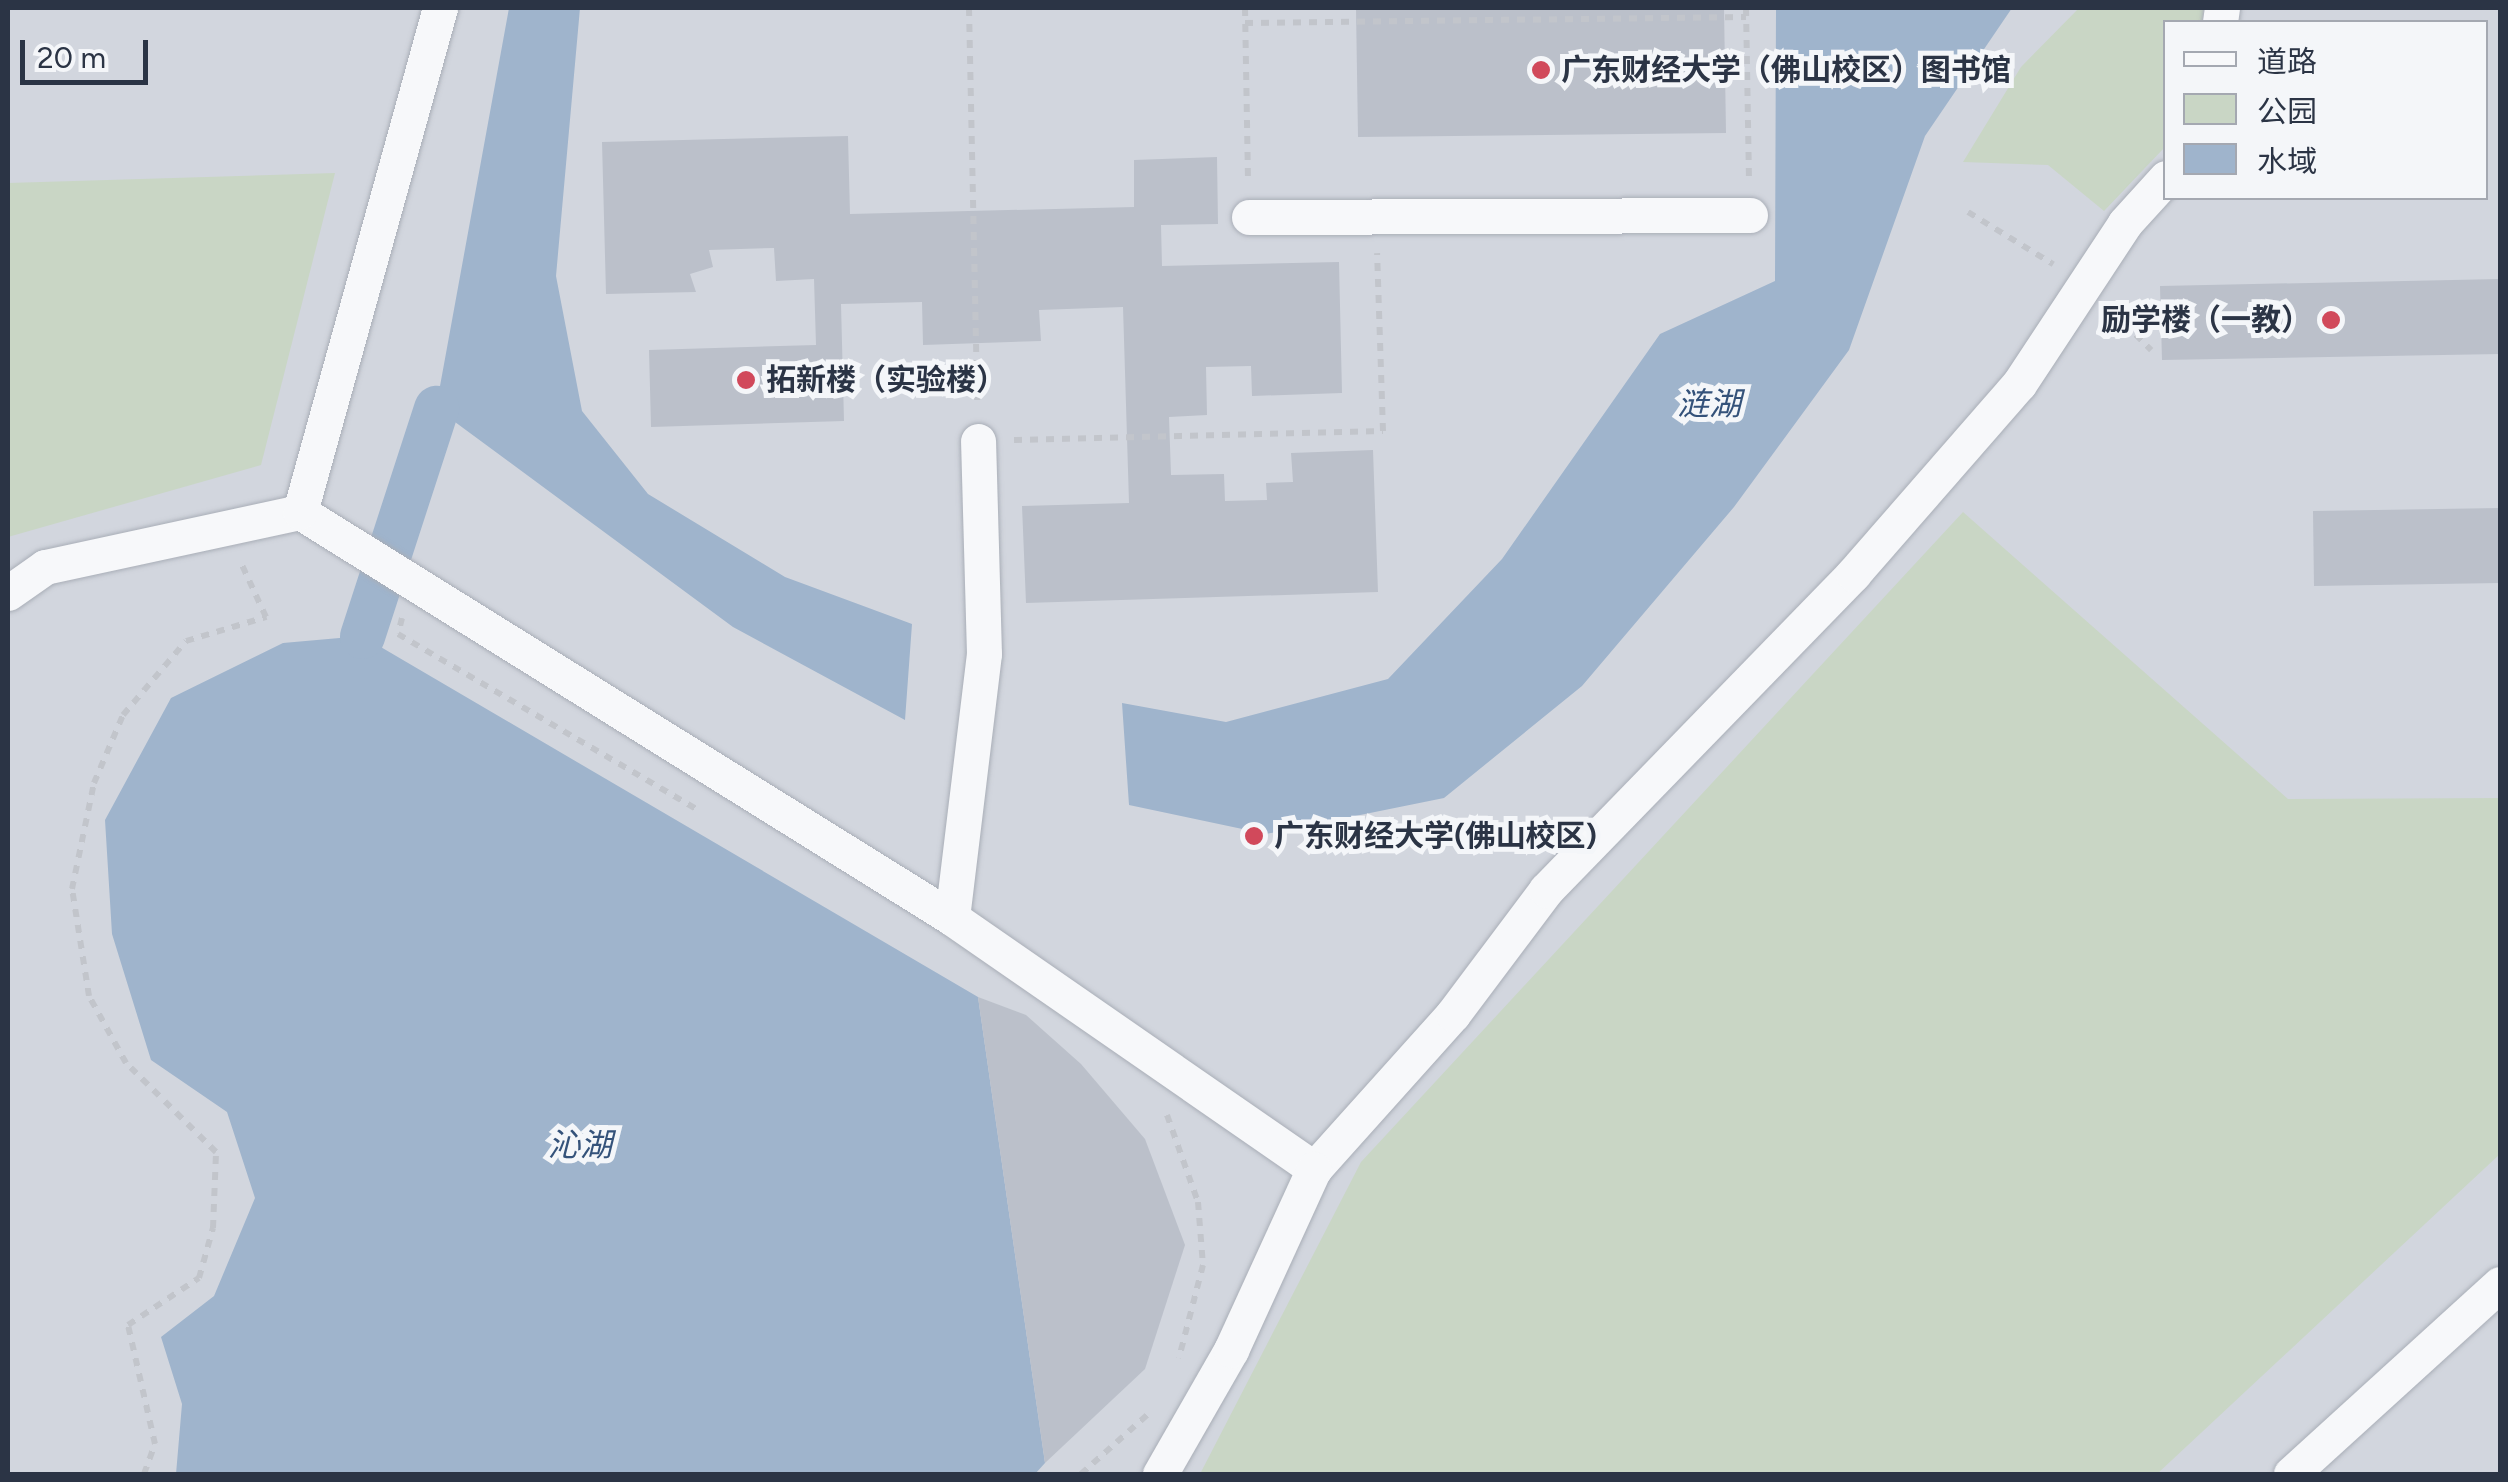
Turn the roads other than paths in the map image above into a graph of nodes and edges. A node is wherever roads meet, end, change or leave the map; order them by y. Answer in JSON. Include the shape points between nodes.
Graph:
{"nodes":[{"id":1,"x":440,"y":8,"type":"edge"},
{"id":2,"x":2163,"y":182,"type":"edge"},
{"id":3,"x":1750,"y":214,"type":"road end"},
{"id":4,"x":1249,"y":216,"type":"road end"},
{"id":5,"x":978,"y":440,"type":"road end"},
{"id":6,"x":302,"y":514,"type":"junction"},
{"id":7,"x":8,"y":592,"type":"edge"},
{"id":8,"x":952,"y":918,"type":"junction"},
{"id":9,"x":1314,"y":1169,"type":"junction"},
{"id":10,"x":2500,"y":1284,"type":"edge"},
{"id":11,"x":1160,"y":1474,"type":"edge"},
{"id":12,"x":2291,"y":1474,"type":"edge"}],
"edges":[{"from":1,"to":6,"type":"street"},
{"from":2,"to":9,"type":"street","via":[[2018,384],[1853,574],[1546,890],[1453,1014]]},
{"from":3,"to":4,"type":"street"},
{"from":5,"to":8,"type":"street","via":[[984,654]]},
{"from":6,"to":7,"type":"street","via":[[44,568]]},
{"from":6,"to":8,"type":"street"},
{"from":8,"to":9,"type":"street"},
{"from":9,"to":11,"type":"street","via":[[1232,1350]]},
{"from":10,"to":12,"type":"street"}]}
